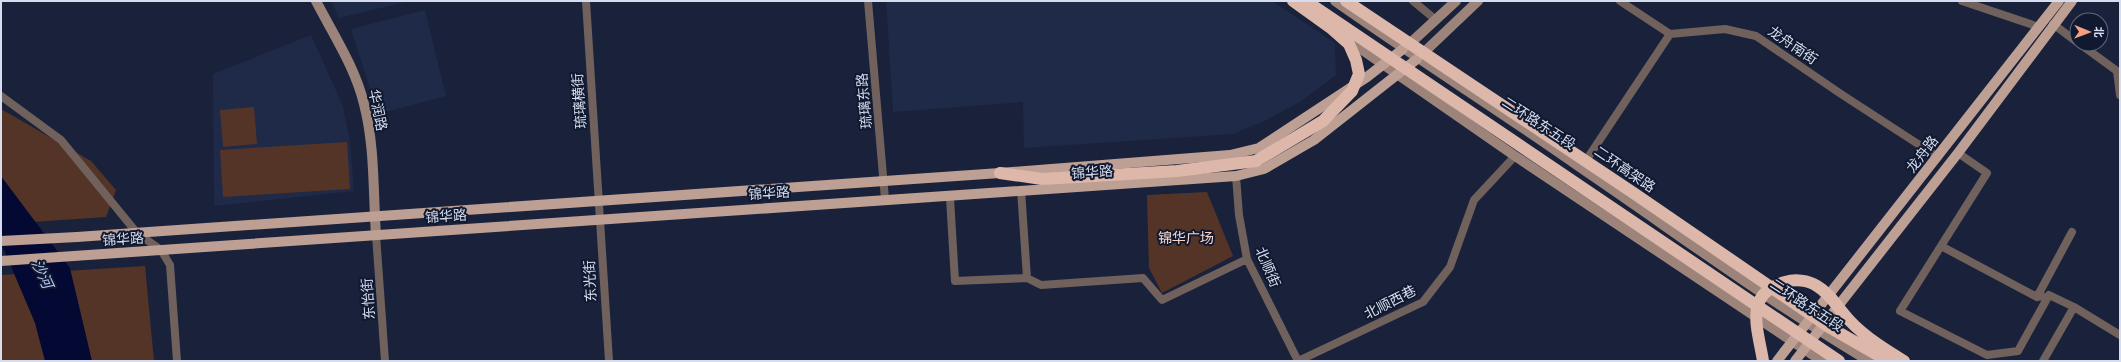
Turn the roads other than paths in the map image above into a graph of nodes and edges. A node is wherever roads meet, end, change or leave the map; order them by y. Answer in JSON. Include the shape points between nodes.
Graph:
{"nodes":[{"id":1,"x":316,"y":1,"type":"edge"},
{"id":2,"x":586,"y":1,"type":"edge"},
{"id":3,"x":868,"y":1,"type":"edge"},
{"id":4,"x":1292,"y":1,"type":"edge"},
{"id":5,"x":1306,"y":1,"type":"edge"},
{"id":6,"x":1335,"y":1,"type":"edge"},
{"id":7,"x":1346,"y":1,"type":"edge"},
{"id":8,"x":1413,"y":1,"type":"edge"},
{"id":9,"x":1456,"y":1,"type":"edge"},
{"id":10,"x":1478,"y":1,"type":"edge"},
{"id":11,"x":1620,"y":1,"type":"edge"},
{"id":12,"x":1962,"y":1,"type":"edge"},
{"id":13,"x":2059,"y":1,"type":"edge"},
{"id":14,"x":2072,"y":1,"type":"edge"},
{"id":15,"x":1436,"y":20,"type":"junction"},
{"id":16,"x":2053,"y":24,"type":"junction"},
{"id":17,"x":2039,"y":27,"type":"junction"},
{"id":18,"x":1670,"y":34,"type":"junction"},
{"id":19,"x":2069,"y":36,"type":"edge"},
{"id":20,"x":1403,"y":49,"type":"junction"},
{"id":21,"x":2091,"y":52,"type":"edge"},
{"id":22,"x":1417,"y":59,"type":"junction"},
{"id":23,"x":1383,"y":64,"type":"junction"},
{"id":24,"x":1398,"y":74,"type":"junction"},
{"id":25,"x":2120,"y":95,"type":"edge"},
{"id":26,"x":1,"y":96,"type":"edge"},
{"id":27,"x":1958,"y":153,"type":"junction"},
{"id":28,"x":1515,"y":156,"type":"junction"},
{"id":29,"x":1938,"y":157,"type":"junction"},
{"id":30,"x":1582,"y":168,"type":"junction"},
{"id":31,"x":1000,"y":173,"type":"junction"},
{"id":32,"x":1236,"y":176,"type":"junction"},
{"id":33,"x":883,"y":180,"type":"junction"},
{"id":34,"x":1021,"y":190,"type":"junction"},
{"id":35,"x":950,"y":198,"type":"dead end"},
{"id":36,"x":885,"y":199,"type":"junction"},
{"id":37,"x":598,"y":200,"type":"junction"},
{"id":38,"x":374,"y":216,"type":"junction"},
{"id":39,"x":600,"y":218,"type":"junction"},
{"id":40,"x":2072,"y":232,"type":"dead end"},
{"id":41,"x":137,"y":233,"type":"junction"},
{"id":42,"x":376,"y":235,"type":"junction"},
{"id":43,"x":1,"y":241,"type":"edge"},
{"id":44,"x":1941,"y":246,"type":"junction"},
{"id":45,"x":161,"y":250,"type":"junction"},
{"id":46,"x":1247,"y":259,"type":"junction"},
{"id":47,"x":1,"y":261,"type":"edge"},
{"id":48,"x":1027,"y":278,"type":"junction"},
{"id":49,"x":2049,"y":295,"type":"junction"},
{"id":50,"x":2036,"y":297,"type":"junction"},
{"id":51,"x":2074,"y":307,"type":"junction"},
{"id":52,"x":1806,"y":323,"type":"junction"},
{"id":53,"x":1818,"y":331,"type":"junction"},
{"id":54,"x":2120,"y":335,"type":"edge"},
{"id":55,"x":1792,"y":341,"type":"junction"},
{"id":56,"x":1804,"y":350,"type":"junction"},
{"id":57,"x":177,"y":361,"type":"edge"},
{"id":58,"x":385,"y":361,"type":"edge"},
{"id":59,"x":609,"y":361,"type":"edge"},
{"id":60,"x":1298,"y":361,"type":"edge"},
{"id":61,"x":1763,"y":361,"type":"edge"},
{"id":62,"x":1777,"y":361,"type":"edge"},
{"id":63,"x":1795,"y":361,"type":"edge"},
{"id":64,"x":1822,"y":361,"type":"edge"},
{"id":65,"x":1839,"y":361,"type":"edge"},
{"id":66,"x":1869,"y":361,"type":"edge"},
{"id":67,"x":1888,"y":361,"type":"edge"},
{"id":68,"x":1904,"y":361,"type":"edge"},
{"id":69,"x":2043,"y":361,"type":"edge"}],
"edges":[{"from":1,"to":38,"type":"main road","name":"华润路","via":[[352,71],[364,104],[370,143]]},
{"from":2,"to":37,"type":"street","name":"琉璃横街"},
{"from":3,"to":33,"type":"street","name":"琉璃东路"},
{"from":4,"to":23,"type":"main road"},
{"from":4,"to":31,"type":"highway","bridge":true,"via":[[1349,44],[1356,60],[1358,74],[1352,91],[1323,121],[1256,161],[1177,171],[1042,179]]},
{"from":5,"to":65,"type":"highway","bridge":true},
{"from":6,"to":20,"type":"main road","name":"二环路东五段"},
{"from":7,"to":67,"type":"highway","name":"二环高架路","bridge":true,"via":[[1829,327]]},
{"from":8,"to":15,"type":"street"},
{"from":9,"to":15,"type":"main road"},
{"from":10,"to":22,"type":"main road"},
{"from":11,"to":18,"type":"street"},
{"from":12,"to":17,"type":"street"},
{"from":13,"to":17,"type":"main road","name":"龙舟路"},
{"from":14,"to":16,"type":"main road"},
{"from":15,"to":20,"type":"main road"},
{"from":16,"to":19,"type":"street"},
{"from":16,"to":27,"type":"main road"},
{"from":17,"to":29,"type":"main road","name":"龙舟路"},
{"from":18,"to":29,"type":"street","name":"龙舟南街","via":[[1725,28],[1756,36]]},
{"from":18,"to":30,"type":"street"},
{"from":20,"to":22,"type":"main road","name":"二环路东五段"},
{"from":20,"to":23,"type":"main road","name":"锦华路"},
{"from":21,"to":25,"type":"street","via":[[2117,71]]},
{"from":22,"to":24,"type":"main road","name":"锦华路"},
{"from":22,"to":30,"type":"main road","name":"二环路东五段"},
{"from":23,"to":24,"type":"main road"},
{"from":23,"to":31,"type":"main road","name":"锦华路","via":[[1361,82],[1259,148],[1230,155]]},
{"from":24,"to":28,"type":"main road"},
{"from":24,"to":32,"type":"main road","name":"锦华路","via":[[1314,140],[1264,169]]},
{"from":26,"to":41,"type":"street","via":[[61,140]]},
{"from":27,"to":44,"type":"street","via":[[1987,173]]},
{"from":27,"to":53,"type":"main road"},
{"from":28,"to":55,"type":"main road"},
{"from":28,"to":60,"type":"street","name":"北顺西巷","via":[[1474,200],[1450,267],[1423,302]]},
{"from":29,"to":52,"type":"main road","name":"龙舟路"},
{"from":30,"to":52,"type":"main road","name":"二环路东五段"},
{"from":31,"to":33,"type":"main road","name":"锦华路"},
{"from":32,"to":34,"type":"main road","name":"锦华路"},
{"from":32,"to":46,"type":"street","name":"北顺街","via":[[1238,214]]},
{"from":33,"to":36,"type":"street","name":"琉璃东路"},
{"from":33,"to":37,"type":"main road","name":"锦华路"},
{"from":34,"to":36,"type":"main road","name":"锦华路"},
{"from":34,"to":48,"type":"street"},
{"from":35,"to":48,"type":"street","via":[[955,281]]},
{"from":36,"to":39,"type":"main road","name":"锦华路"},
{"from":37,"to":38,"type":"main road","name":"锦华路"},
{"from":37,"to":39,"type":"street","name":"东光街"},
{"from":38,"to":41,"type":"main road","name":"锦华路"},
{"from":38,"to":42,"type":"main road","name":"华润路"},
{"from":39,"to":42,"type":"main road","name":"锦华路"},
{"from":39,"to":59,"type":"street","name":"东光街"},
{"from":40,"to":50,"type":"street"},
{"from":41,"to":43,"type":"main road","name":"锦华路","bridge":true},
{"from":41,"to":45,"type":"street"},
{"from":42,"to":45,"type":"main road","name":"锦华路"},
{"from":42,"to":58,"type":"street","name":"东怡街"},
{"from":44,"to":49,"type":"street","via":[[1900,311],[1987,355],[2018,351]]},
{"from":44,"to":50,"type":"street"},
{"from":45,"to":47,"type":"main road","name":"锦华路"},
{"from":45,"to":57,"type":"street","via":[[170,265]]},
{"from":46,"to":48,"type":"street","via":[[1162,300],[1144,278],[1041,285]]},
{"from":46,"to":60,"type":"street","name":"北顺街"},
{"from":49,"to":50,"type":"street"},
{"from":49,"to":51,"type":"street"},
{"from":51,"to":54,"type":"street"},
{"from":51,"to":69,"type":"street"},
{"from":52,"to":53,"type":"main road","name":"二环路东五段"},
{"from":52,"to":55,"type":"main road","name":"龙舟路"},
{"from":53,"to":56,"type":"main road"},
{"from":53,"to":66,"type":"main road","name":"二环路东五段"},
{"from":55,"to":56,"type":"main road"},
{"from":55,"to":62,"type":"main road","name":"龙舟路"},
{"from":56,"to":63,"type":"main road"},
{"from":56,"to":64,"type":"main road"},
{"from":61,"to":68,"type":"highway","bridge":true,"via":[[1756,322],[1760,300],[1769,288],[1797,280],[1812,282],[1818,286],[1856,328]]}]}
